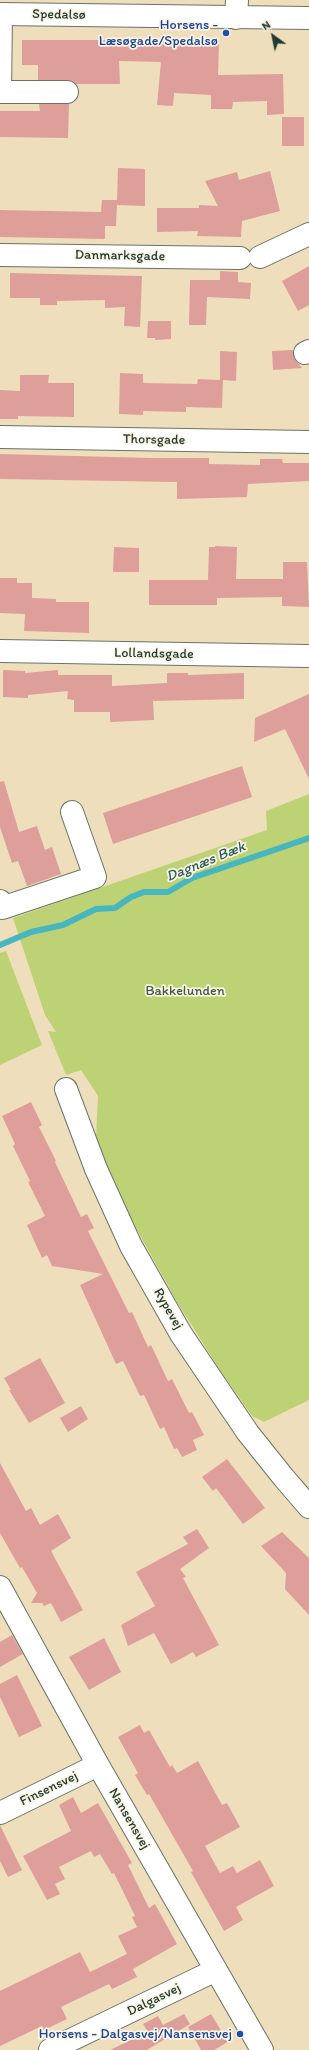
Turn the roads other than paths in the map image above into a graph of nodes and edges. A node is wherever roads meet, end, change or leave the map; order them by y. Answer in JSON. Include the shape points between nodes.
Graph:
{"nodes":[{"id":1,"x":237,"y":9,"type":"edge"},
{"id":2,"x":0,"y":14,"type":"edge"},
{"id":3,"x":309,"y":18,"type":"edge"},
{"id":4,"x":0,"y":92,"type":"edge"},
{"id":5,"x":67,"y":92,"type":"dead end"},
{"id":6,"x":309,"y":234,"type":"edge"},
{"id":7,"x":0,"y":255,"type":"edge"},
{"id":8,"x":0,"y":437,"type":"edge"},
{"id":9,"x":309,"y":442,"type":"edge"},
{"id":10,"x":0,"y":651,"type":"edge"},
{"id":11,"x":309,"y":656,"type":"edge"},
{"id":12,"x":72,"y":812,"type":"dead end"},
{"id":13,"x":0,"y":901,"type":"edge"},
{"id":14,"x":66,"y":1089,"type":"dead end"},
{"id":15,"x":309,"y":1507,"type":"edge"},
{"id":16,"x":0,"y":1587,"type":"edge"},
{"id":17,"x":98,"y":1765,"type":"junction"},
{"id":18,"x":0,"y":1813,"type":"edge"},
{"id":19,"x":216,"y":1970,"type":"junction"},
{"id":20,"x":50,"y":2050,"type":"edge"},
{"id":21,"x":262,"y":2050,"type":"edge"}],
"edges":[{"from":1,"to":2,"type":"street","name":"Spedalsø"},
{"from":1,"to":3,"type":"street","name":"Spedalsø"},
{"from":2,"to":4,"type":"street","name":"Spedalsø"},
{"from":4,"to":5,"type":"street","name":"Spedalsø"},
{"from":6,"to":7,"type":"street","name":"Danmarksgade","via":[[250,258]]},
{"from":8,"to":9,"type":"street","name":"Thorsgade"},
{"from":10,"to":11,"type":"street","name":"Lollandsgade"},
{"from":12,"to":13,"type":"street","via":[[95,877],[2,908]]},
{"from":14,"to":15,"type":"street","name":"Rypevej","via":[[105,1190],[131,1246],[181,1334],[248,1433]]},
{"from":16,"to":17,"type":"street","name":"Nansensvej"},
{"from":17,"to":18,"type":"street","name":"Finsensvej"},
{"from":17,"to":19,"type":"street","name":"Nansensvej"},
{"from":19,"to":20,"type":"street","name":"Dalgasvej"},
{"from":19,"to":21,"type":"street","name":"Nansensvej"}]}
